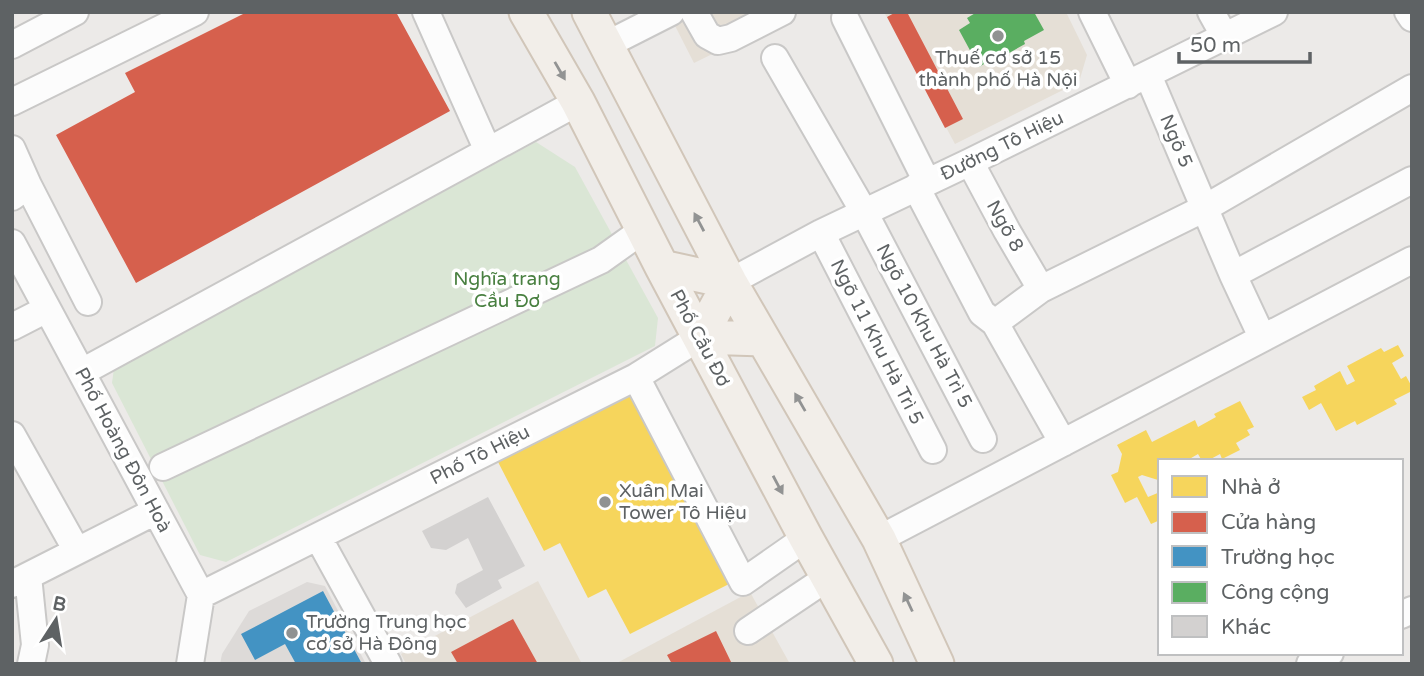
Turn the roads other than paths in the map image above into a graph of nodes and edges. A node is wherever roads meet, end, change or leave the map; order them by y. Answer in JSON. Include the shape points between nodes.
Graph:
{"nodes":[{"id":1,"x":75,"y":12,"type":"edge"},
{"id":2,"x":195,"y":12,"type":"edge"},
{"id":3,"x":426,"y":12,"type":"edge"},
{"id":4,"x":526,"y":12,"type":"edge"},
{"id":5,"x":589,"y":12,"type":"edge"},
{"id":6,"x":671,"y":12,"type":"edge"},
{"id":7,"x":694,"y":12,"type":"edge"},
{"id":8,"x":782,"y":12,"type":"edge"},
{"id":9,"x":1092,"y":12,"type":"edge"},
{"id":10,"x":1212,"y":12,"type":"edge"},
{"id":11,"x":1274,"y":12,"type":"edge"},
{"id":12,"x":1408,"y":12,"type":"edge"},
{"id":13,"x":845,"y":18,"type":"dead end"},
{"id":14,"x":1412,"y":18,"type":"edge"},
{"id":15,"x":1225,"y":37,"type":"junction"},
{"id":16,"x":12,"y":45,"type":"edge"},
{"id":17,"x":606,"y":45,"type":"junction"},
{"id":18,"x":775,"y":58,"type":"dead end"},
{"id":19,"x":1138,"y":80,"type":"junction"},
{"id":20,"x":1412,"y":88,"type":"edge"},
{"id":21,"x":12,"y":102,"type":"edge"},
{"id":22,"x":578,"y":102,"type":"junction"},
{"id":23,"x":12,"y":149,"type":"edge"},
{"id":24,"x":488,"y":151,"type":"junction"},
{"id":25,"x":970,"y":163,"type":"junction"},
{"id":26,"x":1412,"y":180,"type":"edge"},
{"id":27,"x":922,"y":185,"type":"junction"},
{"id":28,"x":20,"y":191,"type":"edge"},
{"id":29,"x":1205,"y":208,"type":"junction"},
{"id":30,"x":864,"y":212,"type":"junction"},
{"id":31,"x":643,"y":230,"type":"junction"},
{"id":32,"x":821,"y":233,"type":"junction"},
{"id":33,"x":12,"y":243,"type":"edge"},
{"id":34,"x":1412,"y":260,"type":"edge"},
{"id":35,"x":662,"y":267,"type":"junction"},
{"id":36,"x":1233,"y":275,"type":"junction"},
{"id":37,"x":730,"y":282,"type":"junction"},
{"id":38,"x":1041,"y":289,"type":"junction"},
{"id":39,"x":88,"y":302,"type":"dead end"},
{"id":40,"x":47,"y":309,"type":"junction"},
{"id":41,"x":995,"y":323,"type":"junction"},
{"id":42,"x":12,"y":327,"type":"edge"},
{"id":43,"x":700,"y":337,"type":"junction"},
{"id":44,"x":1262,"y":337,"type":"junction"},
{"id":45,"x":763,"y":339,"type":"junction"},
{"id":46,"x":82,"y":372,"type":"junction"},
{"id":47,"x":636,"y":377,"type":"junction"},
{"id":48,"x":12,"y":435,"type":"edge"},
{"id":49,"x":983,"y":439,"type":"dead end"},
{"id":50,"x":1063,"y":443,"type":"junction"},
{"id":51,"x":933,"y":450,"type":"dead end"},
{"id":52,"x":163,"y":467,"type":"dead end"},
{"id":53,"x":156,"y":511,"type":"junction"},
{"id":54,"x":318,"y":537,"type":"junction"},
{"id":55,"x":806,"y":538,"type":"junction"},
{"id":56,"x":879,"y":539,"type":"junction"},
{"id":57,"x":77,"y":551,"type":"junction"},
{"id":58,"x":827,"y":578,"type":"junction"},
{"id":59,"x":20,"y":580,"type":"edge"},
{"id":60,"x":201,"y":595,"type":"junction"},
{"id":61,"x":748,"y":631,"type":"dead end"},
{"id":62,"x":1326,"y":655,"type":"edge"},
{"id":63,"x":31,"y":664,"type":"edge"},
{"id":64,"x":190,"y":664,"type":"edge"},
{"id":65,"x":388,"y":664,"type":"edge"},
{"id":66,"x":876,"y":664,"type":"edge"},
{"id":67,"x":937,"y":664,"type":"edge"},
{"id":68,"x":1310,"y":664,"type":"edge"}],
"edges":[{"from":1,"to":16,"type":"street"},
{"from":2,"to":21,"type":"street"},
{"from":3,"to":24,"type":"street"},
{"from":4,"to":22,"type":"main road","name":"Phố Cầu Đơ","one_way":true},
{"from":5,"to":17,"type":"main road"},
{"from":6,"to":17,"type":"street"},
{"from":7,"to":8,"type":"street","via":[[707,35],[718,41]]},
{"from":9,"to":19,"type":"street","name":"Ngõ 5"},
{"from":10,"to":15,"type":"street"},
{"from":11,"to":15,"type":"street","name":"Đường Tô Hiệu"},
{"from":12,"to":14,"type":"street"},
{"from":13,"to":27,"type":"street"},
{"from":15,"to":19,"type":"street","name":"Đường Tô Hiệu"},
{"from":37,"to":17,"type":"main road","one_way":true},
{"from":18,"to":30,"type":"street","name":"Ngõ 10 Khu Hà Trì 5"},
{"from":19,"to":25,"type":"street","name":"Đường Tô Hiệu"},
{"from":19,"to":29,"type":"street","name":"Ngõ 5"},
{"from":20,"to":29,"type":"street"},
{"from":22,"to":24,"type":"street"},
{"from":22,"to":31,"type":"main road","name":"Phố Cầu Đơ"},
{"from":23,"to":28,"type":"street"},
{"from":24,"to":46,"type":"street"},
{"from":25,"to":27,"type":"street","name":"Đường Tô Hiệu"},
{"from":25,"to":38,"type":"street","name":"Ngõ 8"},
{"from":26,"to":36,"type":"street"},
{"from":27,"to":30,"type":"street","name":"Đường Tô Hiệu"},
{"from":27,"to":41,"type":"street","via":[[982,313]]},
{"from":28,"to":39,"type":"street"},
{"from":29,"to":36,"type":"street","name":"Ngõ 5"},
{"from":29,"to":38,"type":"street"},
{"from":30,"to":32,"type":"street","name":"Đường Tô Hiệu"},
{"from":30,"to":49,"type":"street","name":"Ngõ 10 Khu Hà Trì 5"},
{"from":31,"to":35,"type":"main road","name":"Phố Cầu Đơ"},
{"from":31,"to":52,"type":"street","via":[[601,260]]},
{"from":32,"to":37,"type":"street","name":"Đường Tô Hiệu"},
{"from":32,"to":51,"type":"street","name":"Ngõ 11 Khu Hà Trì 5"},
{"from":33,"to":40,"type":"street","name":"Phố Hoàng Đôn Hoà"},
{"from":34,"to":44,"type":"street"},
{"from":35,"to":37,"type":"main road"},
{"from":35,"to":43,"type":"main road","name":"Phố Cầu Đơ"},
{"from":36,"to":44,"type":"street","name":"Ngõ 5"},
{"from":37,"to":43,"type":"main road","name":"Phố Tô Hiệu"},
{"from":37,"to":45,"type":"main road"},
{"from":38,"to":41,"type":"street"},
{"from":40,"to":42,"type":"street"},
{"from":40,"to":46,"type":"street","name":"Phố Hoàng Đôn Hoà"},
{"from":41,"to":50,"type":"street"},
{"from":43,"to":45,"type":"main road"},
{"from":43,"to":47,"type":"street","name":"Phố Tô Hiệu"},
{"from":43,"to":55,"type":"main road","name":"Phố Cầu Đơ","one_way":true},
{"from":44,"to":50,"type":"street"},
{"from":56,"to":45,"type":"main road","one_way":true},
{"from":46,"to":53,"type":"street","name":"Phố Hoàng Đôn Hoà"},
{"from":47,"to":54,"type":"street","name":"Phố Tô Hiệu"},
{"from":47,"to":55,"type":"street","via":[[743,582]]},
{"from":48,"to":57,"type":"street"},
{"from":50,"to":56,"type":"street"},
{"from":53,"to":57,"type":"street"},
{"from":53,"to":60,"type":"street","name":"Phố Hoàng Đôn Hoà"},
{"from":54,"to":60,"type":"street","name":"Phố Tô Hiệu"},
{"from":54,"to":65,"type":"street"},
{"from":55,"to":58,"type":"main road","name":"Phố Cầu Đơ"},
{"from":67,"to":56,"type":"main road","one_way":true},
{"from":57,"to":59,"type":"street"},
{"from":58,"to":61,"type":"street"},
{"from":58,"to":66,"type":"main road","name":"Phố Cầu Đơ"},
{"from":59,"to":63,"type":"street","via":[[35,645]]},
{"from":60,"to":64,"type":"street"},
{"from":62,"to":68,"type":"street"}]}
